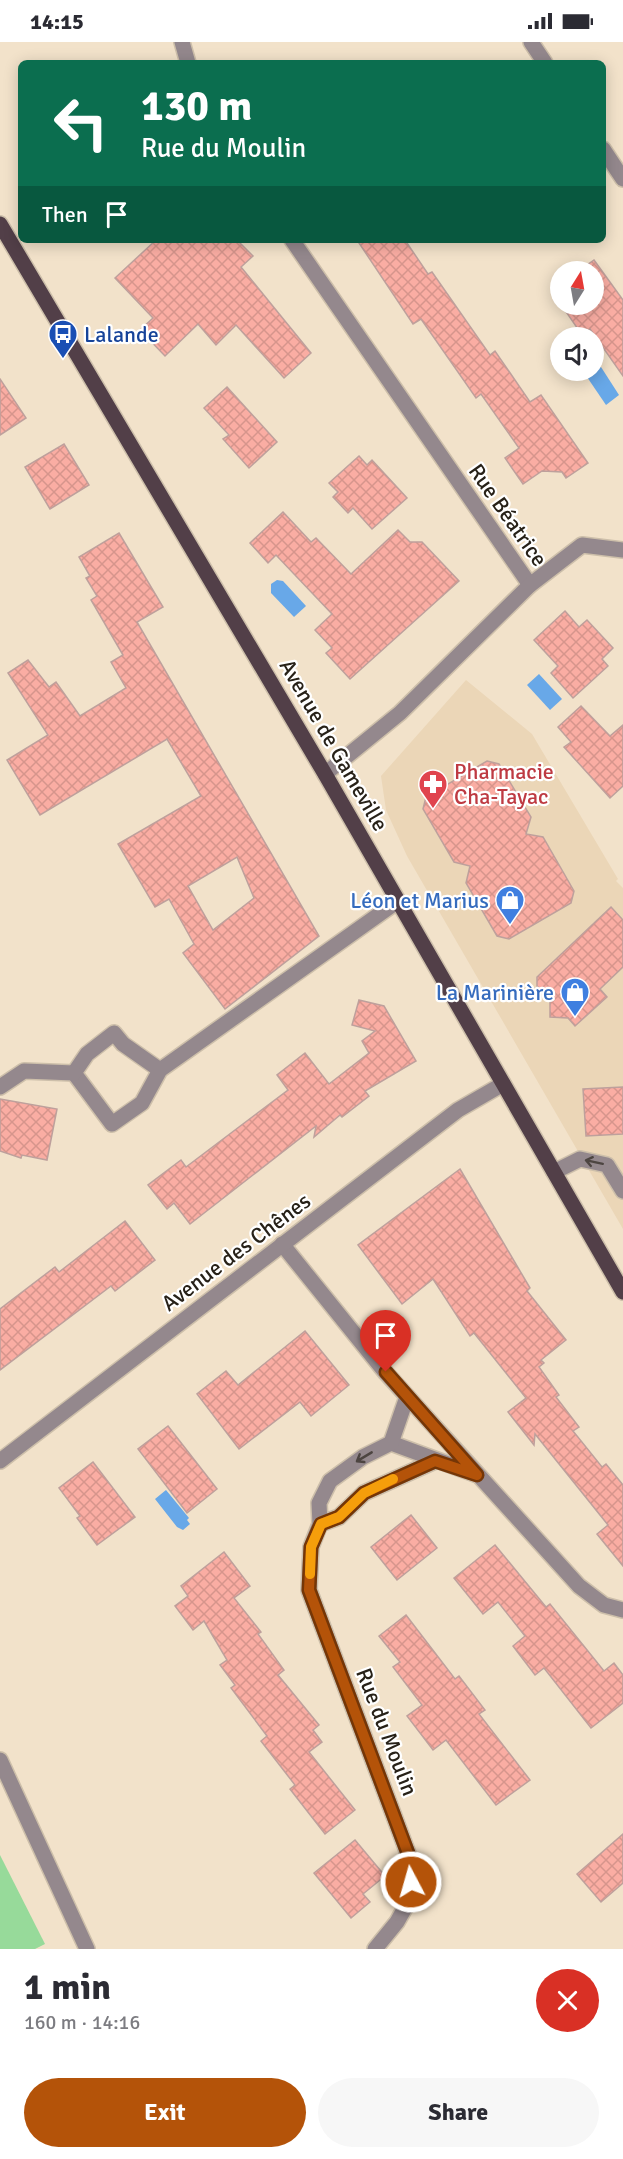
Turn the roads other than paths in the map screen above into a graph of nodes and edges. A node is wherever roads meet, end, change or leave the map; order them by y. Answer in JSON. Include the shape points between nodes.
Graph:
{"nodes":[{"id":1,"x":182,"y":42,"type":"edge"},
{"id":2,"x":531,"y":42,"type":"edge"},
{"id":3,"x":187,"y":60,"type":"edge"},
{"id":4,"x":543,"y":60,"type":"edge"},
{"id":5,"x":606,"y":154,"type":"edge"},
{"id":6,"x":623,"y":179,"type":"edge"},
{"id":7,"x":0,"y":224,"type":"edge"},
{"id":8,"x":294,"y":243,"type":"edge"},
{"id":9,"x":623,"y":550,"type":"edge"},
{"id":10,"x":530,"y":585,"type":"junction"},
{"id":11,"x":325,"y":774,"type":"junction"},
{"id":12,"x":398,"y":901,"type":"junction"},
{"id":13,"x":160,"y":1070,"type":"junction"},
{"id":14,"x":74,"y":1072,"type":"junction"},
{"id":15,"x":503,"y":1084,"type":"junction"},
{"id":16,"x":0,"y":1087,"type":"edge"},
{"id":17,"x":554,"y":1172,"type":"junction"},
{"id":18,"x":623,"y":1191,"type":"edge"},
{"id":19,"x":282,"y":1244,"type":"junction"},
{"id":20,"x":622,"y":1288,"type":"edge"},
{"id":21,"x":407,"y":1397,"type":"junction"},
{"id":22,"x":391,"y":1443,"type":"junction"},
{"id":23,"x":0,"y":1461,"type":"edge"},
{"id":24,"x":435,"y":1461,"type":"junction"},
{"id":25,"x":477,"y":1475,"type":"junction"},
{"id":26,"x":321,"y":1524,"type":"junction"},
{"id":27,"x":623,"y":1610,"type":"edge"},
{"id":28,"x":0,"y":1760,"type":"edge"},
{"id":29,"x":87,"y":1949,"type":"edge"},
{"id":30,"x":375,"y":1949,"type":"edge"}],
"edges":[{"from":1,"to":3,"type":"street"},
{"from":2,"to":4,"type":"street"},
{"from":5,"to":6,"type":"street"},
{"from":7,"to":11,"type":"main road","name":"Avenue de Gameville"},
{"from":8,"to":10,"type":"street","name":"Rue Béatrice"},
{"from":9,"to":10,"type":"street","via":[[582,545]]},
{"from":10,"to":11,"type":"street","name":"Rue Béatrice","via":[[400,713]]},
{"from":11,"to":12,"type":"main road","name":"Avenue de Gameville"},
{"from":12,"to":13,"type":"street"},
{"from":12,"to":15,"type":"main road","name":"Avenue de Gameville"},
{"from":13,"to":14,"type":"street","via":[[114,1033],[87,1054]]},
{"from":13,"to":14,"type":"street","via":[[142,1103],[112,1124]]},
{"from":14,"to":16,"type":"street","via":[[24,1071]]},
{"from":15,"to":17,"type":"main road","name":"Avenue de Gameville"},
{"from":15,"to":19,"type":"street","name":"Avenue des Chênes","via":[[458,1110]]},
{"from":18,"to":17,"type":"street","one_way":true,"via":[[607,1165],[580,1159]]},
{"from":17,"to":20,"type":"main road","name":"Avenue de Gameville"},
{"from":19,"to":21,"type":"street"},
{"from":19,"to":23,"type":"street","name":"Avenue des Chênes"},
{"from":21,"to":22,"type":"street"},
{"from":21,"to":25,"type":"street"},
{"from":22,"to":24,"type":"street"},
{"from":22,"to":26,"type":"street","name":"Rue du Moulin","one_way":true,"via":[[330,1481],[319,1503]]},
{"from":24,"to":25,"type":"street"},
{"from":24,"to":26,"type":"street","via":[[364,1493],[339,1517]]},
{"from":25,"to":27,"type":"street","via":[[579,1586],[604,1605]]},
{"from":26,"to":30,"type":"street","name":"Rue du Moulin","via":[[311,1547],[309,1590],[412,1864],[410,1899]]},
{"from":28,"to":29,"type":"street"}]}
